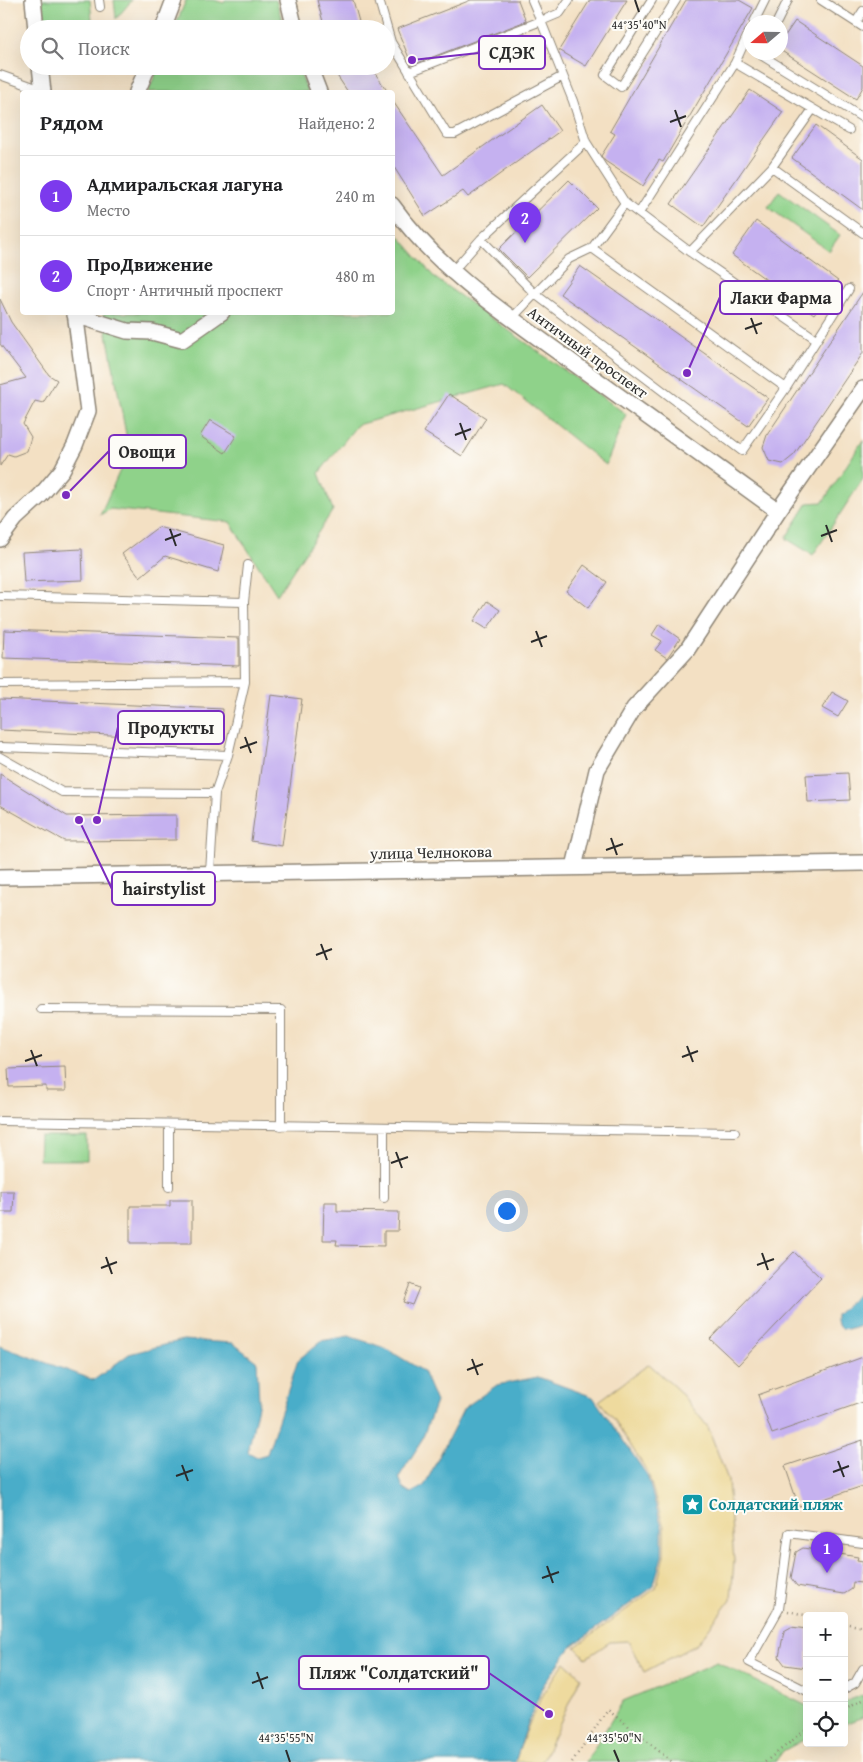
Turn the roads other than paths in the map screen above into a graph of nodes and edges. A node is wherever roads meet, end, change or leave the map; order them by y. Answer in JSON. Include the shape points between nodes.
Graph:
{"nodes":[{"id":1,"x":33,"y":0,"type":"edge"},
{"id":2,"x":174,"y":0,"type":"edge"},
{"id":3,"x":288,"y":0,"type":"edge"},
{"id":4,"x":381,"y":0,"type":"edge"},
{"id":5,"x":532,"y":0,"type":"edge"},
{"id":6,"x":569,"y":0,"type":"edge"},
{"id":7,"x":652,"y":0,"type":"edge"},
{"id":8,"x":676,"y":0,"type":"edge"},
{"id":9,"x":764,"y":0,"type":"edge"},
{"id":10,"x":788,"y":0,"type":"edge"},
{"id":11,"x":821,"y":0,"type":"edge"},
{"id":12,"x":863,"y":11,"type":"edge"},
{"id":13,"x":757,"y":15,"type":"edge"},
{"id":14,"x":780,"y":15,"type":"edge"},
{"id":15,"x":35,"y":20,"type":"edge"},
{"id":16,"x":166,"y":20,"type":"edge"},
{"id":17,"x":293,"y":20,"type":"edge"},
{"id":18,"x":386,"y":20,"type":"edge"},
{"id":19,"x":541,"y":21,"type":"junction"},
{"id":20,"x":860,"y":25,"type":"edge"},
{"id":21,"x":743,"y":45,"type":"edge"},
{"id":22,"x":395,"y":49,"type":"edge"},
{"id":23,"x":769,"y":60,"type":"edge"},
{"id":24,"x":735,"y":63,"type":"junction"},
{"id":25,"x":409,"y":72,"type":"junction"},
{"id":26,"x":0,"y":75,"type":"edge"},
{"id":27,"x":41,"y":75,"type":"edge"},
{"id":28,"x":144,"y":75,"type":"edge"},
{"id":29,"x":312,"y":75,"type":"edge"},
{"id":30,"x":563,"y":76,"type":"junction"},
{"id":31,"x":39,"y":90,"type":"edge"},
{"id":32,"x":42,"y":90,"type":"edge"},
{"id":33,"x":138,"y":90,"type":"edge"},
{"id":34,"x":318,"y":90,"type":"edge"},
{"id":35,"x":812,"y":109,"type":"junction"},
{"id":36,"x":863,"y":118,"type":"edge"},
{"id":37,"x":849,"y":130,"type":"dead end"},
{"id":38,"x":586,"y":142,"type":"junction"},
{"id":39,"x":772,"y":166,"type":"junction"},
{"id":40,"x":625,"y":202,"type":"junction"},
{"id":41,"x":395,"y":209,"type":"edge"},
{"id":42,"x":639,"y":213,"type":"junction"},
{"id":43,"x":863,"y":234,"type":"edge"},
{"id":44,"x":482,"y":239,"type":"junction"},
{"id":45,"x":592,"y":248,"type":"junction"},
{"id":46,"x":690,"y":252,"type":"junction"},
{"id":47,"x":452,"y":272,"type":"junction"},
{"id":48,"x":849,"y":289,"type":"dead end"},
{"id":49,"x":535,"y":294,"type":"junction"},
{"id":50,"x":75,"y":315,"type":"edge"},
{"id":51,"x":78,"y":315,"type":"edge"},
{"id":52,"x":218,"y":315,"type":"edge"},
{"id":53,"x":512,"y":318,"type":"junction"},
{"id":54,"x":816,"y":339,"type":"junction"},
{"id":55,"x":786,"y":388,"type":"junction"},
{"id":56,"x":863,"y":389,"type":"edge"},
{"id":57,"x":778,"y":511,"type":"junction"},
{"id":58,"x":0,"y":539,"type":"edge"},
{"id":59,"x":248,"y":566,"type":"dead end"},
{"id":60,"x":0,"y":596,"type":"edge"},
{"id":61,"x":244,"y":602,"type":"junction"},
{"id":62,"x":245,"y":682,"type":"junction"},
{"id":63,"x":0,"y":684,"type":"edge"},
{"id":64,"x":0,"y":747,"type":"edge"},
{"id":65,"x":228,"y":755,"type":"junction"},
{"id":66,"x":0,"y":757,"type":"edge"},
{"id":67,"x":215,"y":793,"type":"junction"},
{"id":68,"x":863,"y":863,"type":"edge"},
{"id":69,"x":574,"y":867,"type":"junction"},
{"id":70,"x":210,"y":872,"type":"junction"},
{"id":71,"x":0,"y":877,"type":"edge"},
{"id":72,"x":41,"y":1008,"type":"dead end"},
{"id":73,"x":0,"y":1121,"type":"edge"},
{"id":74,"x":169,"y":1124,"type":"junction"},
{"id":75,"x":281,"y":1126,"type":"junction"},
{"id":76,"x":384,"y":1127,"type":"junction"},
{"id":77,"x":735,"y":1132,"type":"dead end"},
{"id":78,"x":169,"y":1187,"type":"dead end"},
{"id":79,"x":384,"y":1198,"type":"dead end"},
{"id":80,"x":863,"y":1543,"type":"edge"},
{"id":81,"x":863,"y":1669,"type":"edge"},
{"id":82,"x":848,"y":1687,"type":"edge"},
{"id":83,"x":803,"y":1688,"type":"edge"}],
"edges":[{"from":1,"to":15,"type":"street"},
{"from":2,"to":16,"type":"street"},
{"from":3,"to":17,"type":"street"},
{"from":4,"to":18,"type":"lane"},
{"from":5,"to":19,"type":"lane"},
{"from":6,"to":19,"type":"lane","via":[[560,13]]},
{"from":7,"to":8,"type":"lane","via":[[606,75],[621,87]]},
{"from":9,"to":13,"type":"lane"},
{"from":10,"to":14,"type":"lane"},
{"from":11,"to":20,"type":"lane"},
{"from":12,"to":20,"type":"lane"},
{"from":19,"to":25,"type":"lane"},
{"from":19,"to":30,"type":"lane"},
{"from":21,"to":24,"type":"lane"},
{"from":22,"to":25,"type":"lane"},
{"from":23,"to":36,"type":"lane"},
{"from":24,"to":35,"type":"lane"},
{"from":24,"to":42,"type":"lane"},
{"from":25,"to":30,"type":"lane","via":[[447,134],[455,134]]},
{"from":26,"to":31,"type":"lane"},
{"from":27,"to":32,"type":"street"},
{"from":28,"to":33,"type":"street"},
{"from":29,"to":34,"type":"street"},
{"from":30,"to":38,"type":"lane"},
{"from":35,"to":37,"type":"lane"},
{"from":35,"to":39,"type":"lane"},
{"from":38,"to":40,"type":"lane"},
{"from":38,"to":44,"type":"lane"},
{"from":39,"to":43,"type":"lane"},
{"from":39,"to":46,"type":"lane"},
{"from":40,"to":42,"type":"lane"},
{"from":40,"to":45,"type":"lane"},
{"from":41,"to":47,"type":"street","name":"Античный проспект","via":[[412,232]]},
{"from":42,"to":46,"type":"lane"},
{"from":44,"to":47,"type":"lane"},
{"from":44,"to":49,"type":"lane"},
{"from":45,"to":49,"type":"lane","via":[[569,259]]},
{"from":45,"to":55,"type":"lane"},
{"from":46,"to":54,"type":"lane"},
{"from":47,"to":53,"type":"street","name":"Античный проспект"},
{"from":48,"to":54,"type":"lane"},
{"from":49,"to":53,"type":"lane"},
{"from":49,"to":55,"type":"lane","via":[[742,450]]},
{"from":50,"to":58,"type":"street","via":[[88,411],[62,470]]},
{"from":51,"to":52,"type":"street","via":[[127,331],[152,332],[182,340]]},
{"from":53,"to":57,"type":"street","name":"Античный проспект"},
{"from":54,"to":55,"type":"lane"},
{"from":56,"to":57,"type":"street"},
{"from":57,"to":69,"type":"street","via":[[687,650],[634,708],[597,770]]},
{"from":59,"to":61,"type":"lane"},
{"from":60,"to":61,"type":"lane"},
{"from":61,"to":62,"type":"lane"},
{"from":62,"to":63,"type":"lane"},
{"from":62,"to":65,"type":"lane"},
{"from":64,"to":65,"type":"lane"},
{"from":65,"to":67,"type":"lane"},
{"from":66,"to":67,"type":"lane","via":[[62,792]]},
{"from":67,"to":70,"type":"lane"},
{"from":68,"to":69,"type":"street","name":"улица Челнокова"},
{"from":69,"to":70,"type":"street","name":"улица Челнокова"},
{"from":70,"to":71,"type":"street","name":"улица Челнокова"},
{"from":72,"to":75,"type":"lane","via":[[281,1010]]},
{"from":73,"to":74,"type":"lane"},
{"from":74,"to":75,"type":"lane"},
{"from":74,"to":78,"type":"lane"},
{"from":75,"to":76,"type":"lane"},
{"from":76,"to":77,"type":"lane"},
{"from":76,"to":79,"type":"lane"},
{"from":80,"to":83,"type":"lane","via":[[789,1533],[779,1609],[749,1662]]},
{"from":81,"to":82,"type":"lane","via":[[855,1683]]}]}
